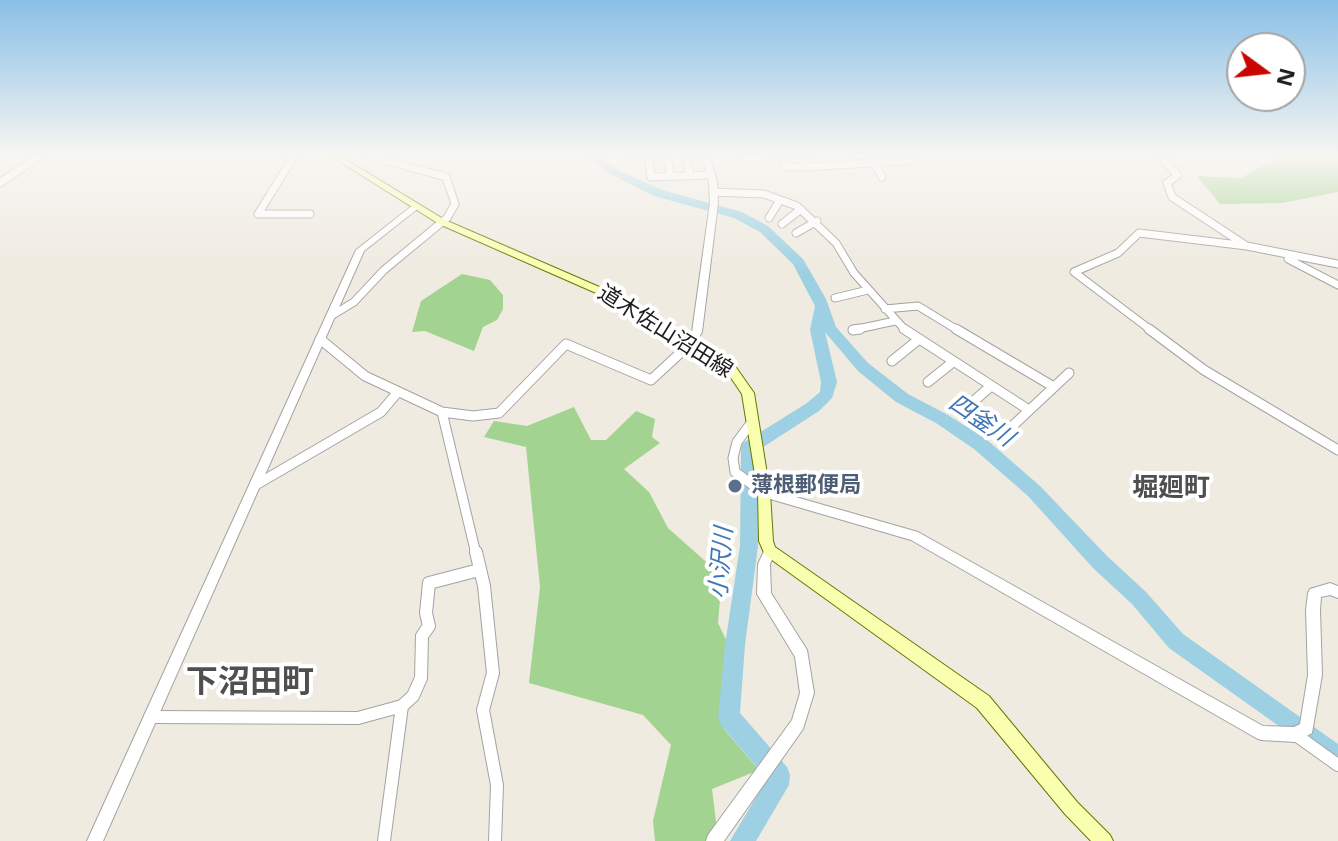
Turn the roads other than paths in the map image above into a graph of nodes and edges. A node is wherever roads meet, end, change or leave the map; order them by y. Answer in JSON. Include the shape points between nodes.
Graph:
{"nodes":[{"id":1,"x":270,"y":195,"type":"edge"},
{"id":2,"x":397,"y":195,"type":"edge"},
{"id":3,"x":452,"y":195,"type":"edge"},
{"id":4,"x":713,"y":195,"type":"edge"},
{"id":5,"x":767,"y":195,"type":"edge"},
{"id":6,"x":1171,"y":195,"type":"edge"},
{"id":7,"x":780,"y":200,"type":"junction"},
{"id":8,"x":416,"y":207,"type":"junction"},
{"id":9,"x":801,"y":209,"type":"junction"},
{"id":10,"x":310,"y":214,"type":"dead end"},
{"id":11,"x":769,"y":218,"type":"dead end"},
{"id":12,"x":817,"y":221,"type":"junction"},
{"id":13,"x":442,"y":222,"type":"junction"},
{"id":14,"x":782,"y":224,"type":"dead end"},
{"id":15,"x":796,"y":233,"type":"dead end"},
{"id":16,"x":1247,"y":246,"type":"junction"},
{"id":17,"x":1284,"y":256,"type":"junction"},
{"id":18,"x":1338,"y":264,"type":"edge"},
{"id":19,"x":1338,"y":285,"type":"edge"},
{"id":20,"x":868,"y":290,"type":"junction"},
{"id":21,"x":835,"y":298,"type":"dead end"},
{"id":22,"x":885,"y":309,"type":"junction"},
{"id":23,"x":331,"y":316,"type":"junction"},
{"id":24,"x":895,"y":321,"type":"junction"},
{"id":25,"x":853,"y":330,"type":"dead end"},
{"id":26,"x":320,"y":339,"type":"junction"},
{"id":27,"x":918,"y":340,"type":"junction"},
{"id":28,"x":690,"y":344,"type":"junction"},
{"id":29,"x":892,"y":361,"type":"dead end"},
{"id":30,"x":953,"y":362,"type":"junction"},
{"id":31,"x":1069,"y":373,"type":"dead end"},
{"id":32,"x":928,"y":382,"type":"dead end"},
{"id":33,"x":991,"y":386,"type":"junction"},
{"id":34,"x":1054,"y":387,"type":"junction"},
{"id":35,"x":397,"y":393,"type":"junction"},
{"id":36,"x":967,"y":407,"type":"dead end"},
{"id":37,"x":1029,"y":410,"type":"junction"},
{"id":38,"x":442,"y":412,"type":"junction"},
{"id":39,"x":752,"y":422,"type":"junction"},
{"id":40,"x":1005,"y":433,"type":"dead end"},
{"id":41,"x":1338,"y":450,"type":"edge"},
{"id":42,"x":253,"y":487,"type":"junction"},
{"id":43,"x":762,"y":491,"type":"junction"},
{"id":44,"x":770,"y":551,"type":"junction"},
{"id":45,"x":479,"y":570,"type":"junction"},
{"id":46,"x":1338,"y":592,"type":"edge"},
{"id":47,"x":402,"y":706,"type":"junction"},
{"id":48,"x":150,"y":717,"type":"junction"},
{"id":49,"x":1296,"y":735,"type":"junction"},
{"id":50,"x":1338,"y":765,"type":"edge"},
{"id":51,"x":95,"y":841,"type":"edge"},
{"id":52,"x":384,"y":841,"type":"edge"},
{"id":53,"x":495,"y":841,"type":"edge"},
{"id":54,"x":714,"y":841,"type":"edge"},
{"id":55,"x":1104,"y":841,"type":"edge"}],
"edges":[{"from":1,"to":10,"type":"street","via":[[258,214]]},
{"from":2,"to":8,"type":"main road","name":"道木佐山沼田線"},
{"from":3,"to":13,"type":"street","via":[[455,204]]},
{"from":4,"to":28,"type":"street","via":[[697,332]]},
{"from":5,"to":7,"type":"street"},
{"from":6,"to":16,"type":"street"},
{"from":7,"to":9,"type":"street"},
{"from":7,"to":11,"type":"street"},
{"from":8,"to":13,"type":"main road","name":"道木佐山沼田線"},
{"from":8,"to":23,"type":"street","via":[[360,250]]},
{"from":9,"to":12,"type":"street"},
{"from":9,"to":14,"type":"street"},
{"from":12,"to":15,"type":"street"},
{"from":12,"to":20,"type":"street"},
{"from":13,"to":23,"type":"street","via":[[354,302]]},
{"from":13,"to":28,"type":"main road","name":"道木佐山沼田線","via":[[616,298]]},
{"from":16,"to":17,"type":"street"},
{"from":16,"to":41,"type":"street","via":[[1139,233],[1118,253],[1074,272],[1204,370]]},
{"from":17,"to":18,"type":"street"},
{"from":17,"to":19,"type":"street"},
{"from":20,"to":21,"type":"street"},
{"from":20,"to":22,"type":"street"},
{"from":22,"to":24,"type":"street"},
{"from":22,"to":34,"type":"street","via":[[918,306]]},
{"from":23,"to":26,"type":"street"},
{"from":24,"to":25,"type":"street"},
{"from":24,"to":27,"type":"street"},
{"from":26,"to":35,"type":"street","via":[[357,371]]},
{"from":26,"to":42,"type":"street"},
{"from":27,"to":29,"type":"street"},
{"from":27,"to":30,"type":"street"},
{"from":28,"to":38,"type":"street","via":[[651,380],[566,344],[499,413]]},
{"from":28,"to":39,"type":"main road","name":"道木佐山沼田線","via":[[737,375],[748,393]]},
{"from":30,"to":32,"type":"street"},
{"from":30,"to":33,"type":"street"},
{"from":31,"to":34,"type":"street"},
{"from":33,"to":36,"type":"street"},
{"from":33,"to":37,"type":"street"},
{"from":34,"to":37,"type":"street"},
{"from":35,"to":38,"type":"street"},
{"from":35,"to":42,"type":"street","via":[[381,412]]},
{"from":37,"to":40,"type":"street"},
{"from":38,"to":45,"type":"street"},
{"from":39,"to":43,"type":"main road","name":"道木佐山沼田線"},
{"from":39,"to":43,"type":"street","via":[[733,458],[735,472]]},
{"from":42,"to":48,"type":"street"},
{"from":43,"to":44,"type":"main road","name":"道木佐山沼田線"},
{"from":43,"to":49,"type":"street","via":[[914,536],[1261,733]]},
{"from":44,"to":54,"type":"street","via":[[764,564],[764,594],[802,655],[807,693],[798,724]]},
{"from":44,"to":55,"type":"main road","via":[[983,702]]},
{"from":45,"to":47,"type":"street","via":[[429,583],[421,678]]},
{"from":45,"to":53,"type":"street","via":[[493,673],[483,710],[497,785]]},
{"from":46,"to":49,"type":"street","via":[[1315,593],[1312,703],[1307,728]]},
{"from":47,"to":48,"type":"street","via":[[358,718]]},
{"from":47,"to":52,"type":"street"},
{"from":48,"to":51,"type":"street"},
{"from":49,"to":50,"type":"street"}]}
